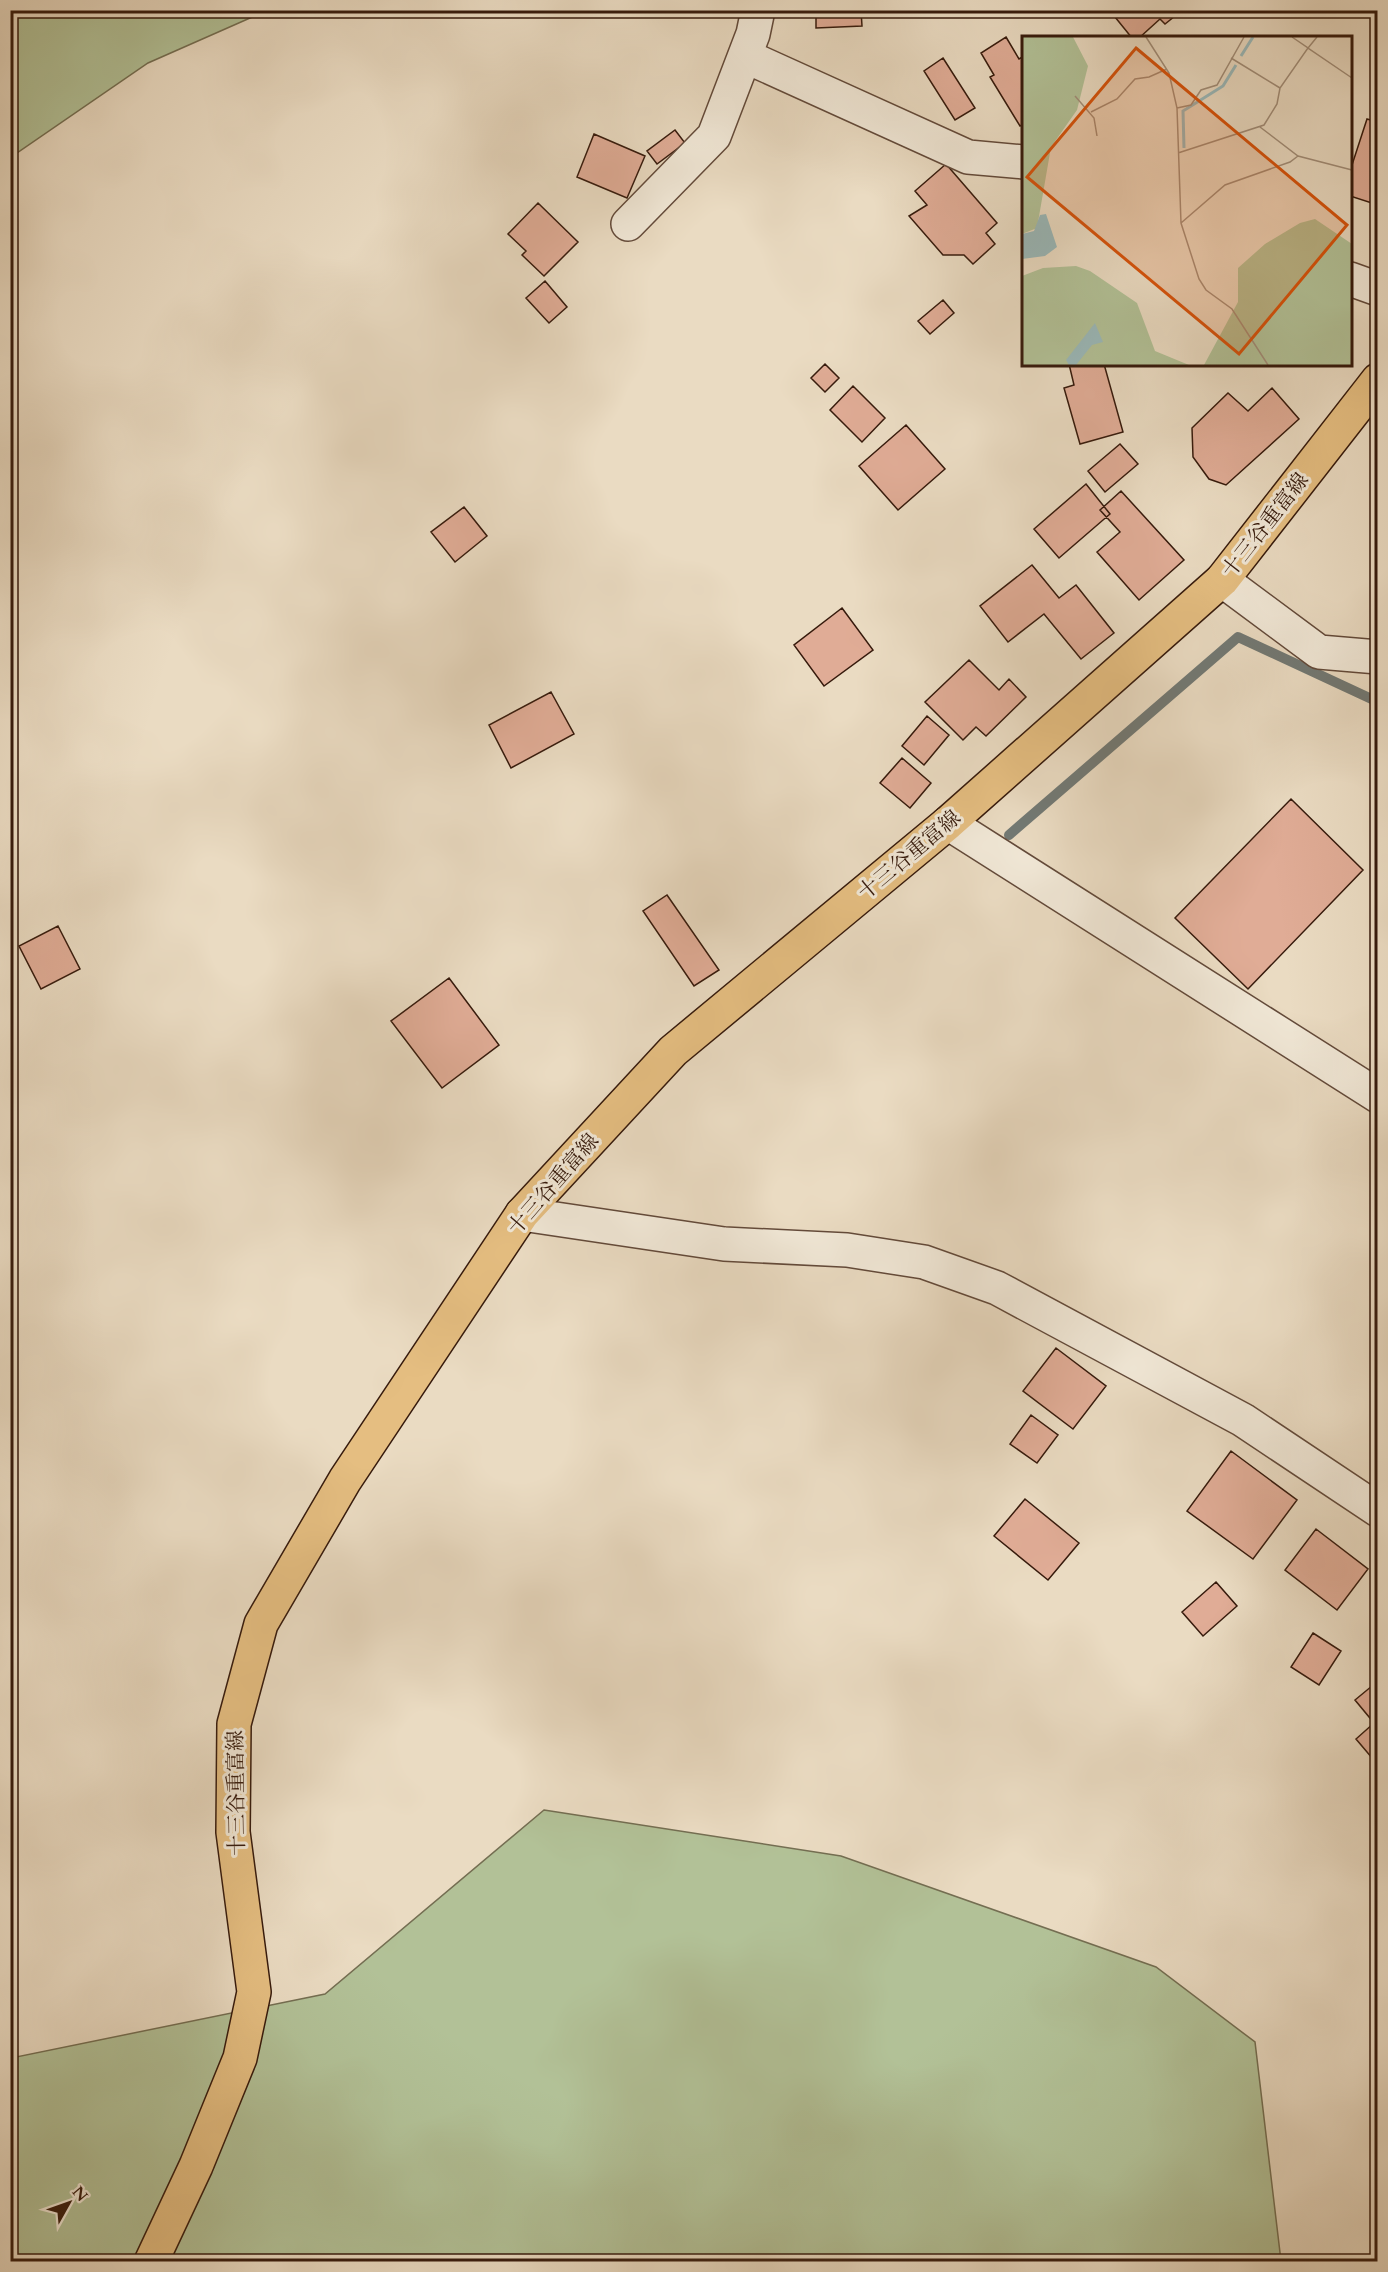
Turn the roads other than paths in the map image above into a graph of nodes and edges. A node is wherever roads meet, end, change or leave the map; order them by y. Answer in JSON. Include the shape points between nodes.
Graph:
{"nodes":[{"id":1,"x":758,"y":10,"type":"edge"},
{"id":2,"x":745,"y":56,"type":"junction"},
{"id":3,"x":1022,"y":162,"type":"edge"},
{"id":4,"x":628,"y":224,"type":"dead end"},
{"id":5,"x":1352,"y":280,"type":"edge"},
{"id":6,"x":1377,"y":289,"type":"edge"},
{"id":7,"x":1377,"y":380,"type":"edge"},
{"id":8,"x":1222,"y":580,"type":"junction"},
{"id":9,"x":1377,"y":657,"type":"edge"},
{"id":10,"x":948,"y":823,"type":"junction"},
{"id":11,"x":1377,"y":1096,"type":"edge"},
{"id":12,"x":522,"y":1214,"type":"junction"},
{"id":13,"x":1377,"y":1510,"type":"edge"},
{"id":14,"x":151,"y":2262,"type":"edge"}],
"edges":[{"from":1,"to":2,"type":"street"},
{"from":2,"to":3,"type":"street","via":[[968,157]]},
{"from":2,"to":4,"type":"street","via":[[714,136]]},
{"from":5,"to":6,"type":"street"},
{"from":7,"to":8,"type":"main road","name":"十三谷重富線"},
{"from":8,"to":9,"type":"street","via":[[1319,652]]},
{"from":8,"to":10,"type":"main road","name":"十三谷重富線"},
{"from":10,"to":11,"type":"street"},
{"from":10,"to":12,"type":"main road","name":"十三谷重富線","via":[[673,1051]]},
{"from":12,"to":13,"type":"street","via":[[724,1244],[847,1250],[924,1262],[997,1288],[1243,1420]]},
{"from":12,"to":14,"type":"main road","name":"十三谷重富線","via":[[345,1480],[261,1624],[234,1724],[233,1832],[254,1992],[240,2058]]}]}
